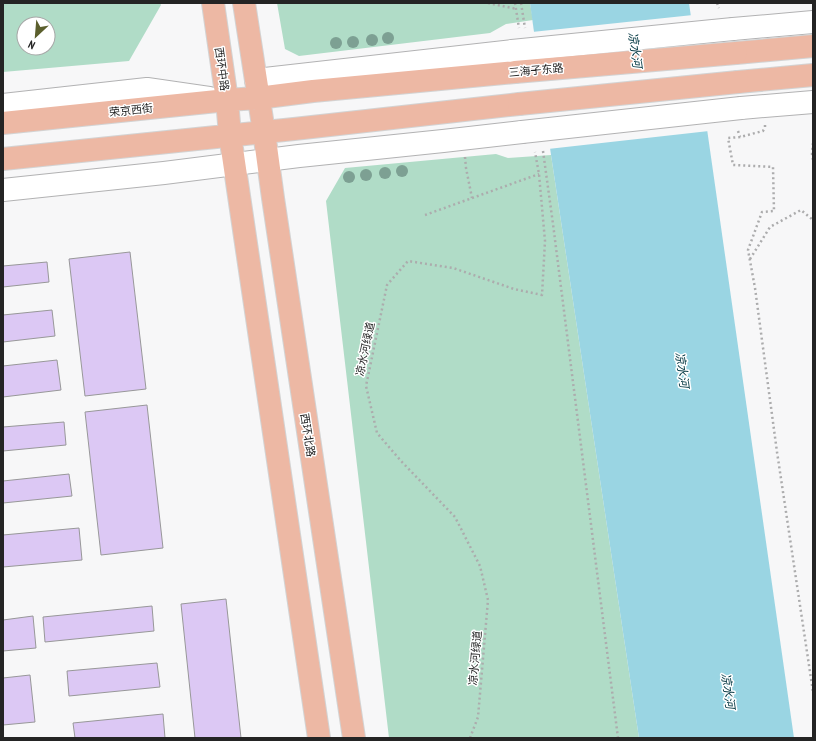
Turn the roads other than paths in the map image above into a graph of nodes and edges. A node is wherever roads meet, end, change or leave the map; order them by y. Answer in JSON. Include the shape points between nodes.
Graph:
{"nodes":[{"id":1,"x":213,"y":3,"type":"edge"},
{"id":2,"x":244,"y":3,"type":"edge"},
{"id":3,"x":813,"y":22,"type":"edge"},
{"id":4,"x":737,"y":36,"type":"junction"},
{"id":5,"x":813,"y":46,"type":"edge"},
{"id":6,"x":480,"y":55,"type":"junction"},
{"id":7,"x":514,"y":62,"type":"junction"},
{"id":8,"x":813,"y":75,"type":"edge"},
{"id":9,"x":435,"y":80,"type":"junction"},
{"id":10,"x":257,"y":89,"type":"junction"},
{"id":11,"x":226,"y":100,"type":"junction"},
{"id":12,"x":813,"y":102,"type":"edge"},
{"id":13,"x":748,"y":104,"type":"junction"},
{"id":14,"x":3,"y":105,"type":"edge"},
{"id":15,"x":487,"y":107,"type":"junction"},
{"id":16,"x":3,"y":124,"type":"edge"},
{"id":17,"x":264,"y":132,"type":"junction"},
{"id":18,"x":230,"y":135,"type":"junction"},
{"id":19,"x":444,"y":141,"type":"junction"},
{"id":20,"x":3,"y":159,"type":"edge"},
{"id":21,"x":268,"y":160,"type":"junction"},
{"id":22,"x":234,"y":164,"type":"junction"},
{"id":23,"x":3,"y":190,"type":"edge"},
{"id":24,"x":319,"y":738,"type":"edge"},
{"id":25,"x":354,"y":738,"type":"edge"}],
"edges":[{"from":1,"to":11,"type":"main road","name":"西环中路"},
{"from":2,"to":10,"type":"main road"},
{"from":3,"to":4,"type":"street"},
{"from":4,"to":5,"type":"main road","name":"三海子东路"},
{"from":4,"to":7,"type":"street","bridge":true},
{"from":4,"to":7,"type":"main road","name":"三海子东路","bridge":true,"via":[[706,55]]},
{"from":6,"to":7,"type":"street"},
{"from":6,"to":9,"type":"street"},
{"from":6,"to":10,"type":"street"},
{"from":7,"to":9,"type":"main road","name":"三海子东路"},
{"from":8,"to":13,"type":"main road"},
{"from":9,"to":10,"type":"main road","name":"三海子东路","via":[[313,91]]},
{"from":10,"to":11,"type":"main road","name":"荣京西街"},
{"from":10,"to":17,"type":"main road"},
{"from":11,"to":14,"type":"street","via":[[147,90]]},
{"from":11,"to":16,"type":"main road","name":"荣京西街"},
{"from":11,"to":18,"type":"main road","name":"西环中路"},
{"from":12,"to":13,"type":"street"},
{"from":13,"to":15,"type":"main road","bridge":true,"via":[[707,85]]},
{"from":13,"to":19,"type":"street","bridge":true},
{"from":15,"to":17,"type":"main road"},
{"from":15,"to":19,"type":"street"},
{"from":17,"to":18,"type":"main road"},
{"from":17,"to":21,"type":"main road","name":"西环北路"},
{"from":18,"to":20,"type":"main road"},
{"from":18,"to":22,"type":"main road"},
{"from":19,"to":21,"type":"street"},
{"from":21,"to":22,"type":"street"},
{"from":21,"to":25,"type":"main road","name":"西环北路"},
{"from":22,"to":23,"type":"street"},
{"from":22,"to":24,"type":"main road"}]}
